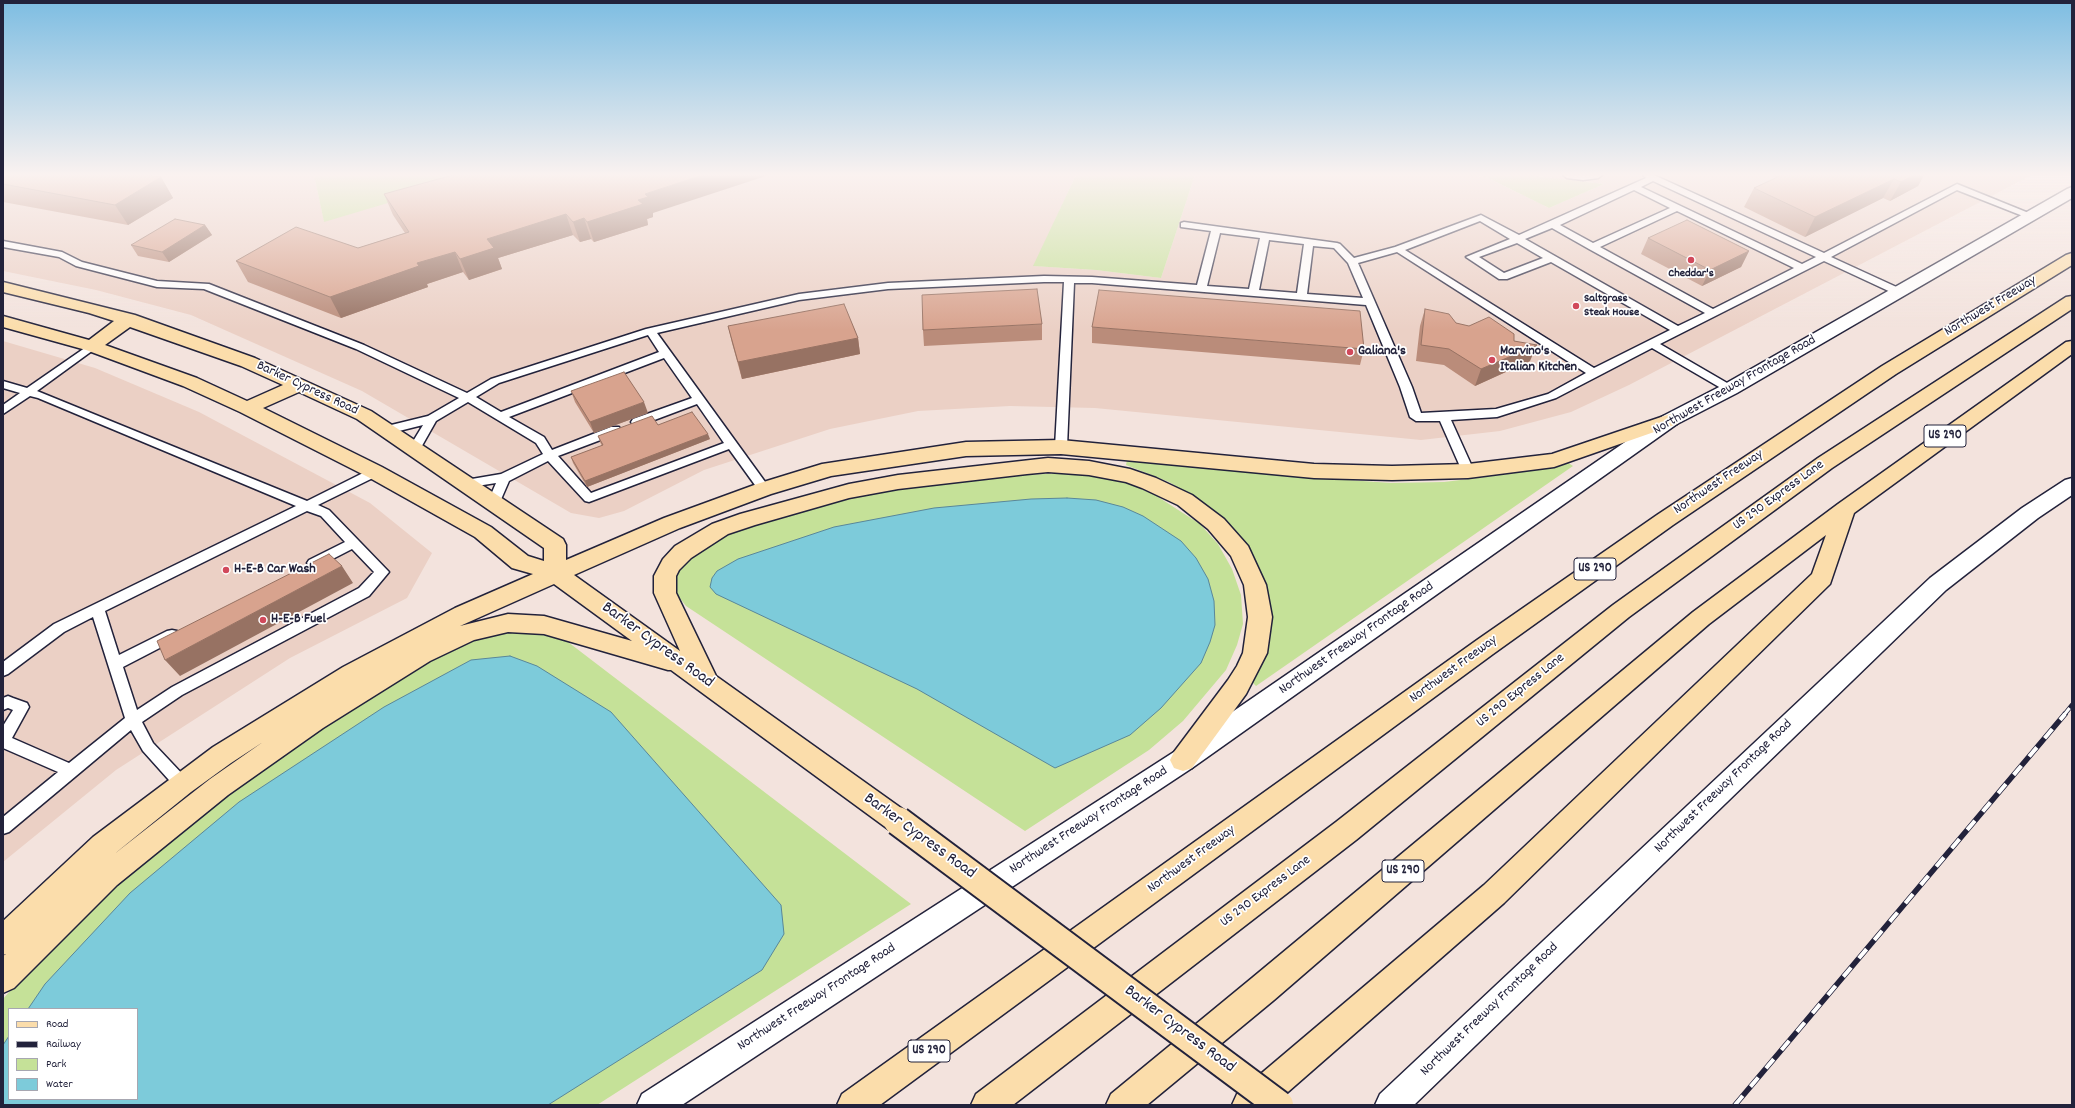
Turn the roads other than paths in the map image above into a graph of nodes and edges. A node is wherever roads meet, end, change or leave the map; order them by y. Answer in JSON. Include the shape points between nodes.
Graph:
{"nodes":[{"id":1,"x":1198,"y":227,"type":"edge"},
{"id":2,"x":1458,"y":227,"type":"edge"},
{"id":3,"x":1497,"y":227,"type":"edge"},
{"id":4,"x":1546,"y":227,"type":"edge"},
{"id":5,"x":1557,"y":227,"type":"edge"},
{"id":6,"x":1637,"y":227,"type":"edge"},
{"id":7,"x":1717,"y":227,"type":"edge"},
{"id":8,"x":1759,"y":227,"type":"edge"},
{"id":9,"x":1882,"y":227,"type":"edge"},
{"id":10,"x":2012,"y":227,"type":"edge"},
{"id":11,"x":1216,"y":229,"type":"junction"},
{"id":12,"x":1265,"y":236,"type":"junction"},
{"id":13,"x":1518,"y":239,"type":"junction"},
{"id":14,"x":1309,"y":242,"type":"junction"},
{"id":15,"x":3,"y":244,"type":"edge"},
{"id":16,"x":1592,"y":247,"type":"junction"},
{"id":17,"x":1398,"y":249,"type":"junction"},
{"id":18,"x":1824,"y":257,"type":"junction"},
{"id":19,"x":1551,"y":258,"type":"junction"},
{"id":20,"x":2072,"y":258,"type":"edge"},
{"id":21,"x":1352,"y":262,"type":"junction"},
{"id":22,"x":1802,"y":268,"type":"junction"},
{"id":23,"x":1069,"y":279,"type":"junction"},
{"id":24,"x":3,"y":287,"type":"edge"},
{"id":25,"x":1201,"y":288,"type":"junction"},
{"id":26,"x":1899,"y":292,"type":"junction"},
{"id":27,"x":1253,"y":293,"type":"junction"},
{"id":28,"x":1301,"y":297,"type":"junction"},
{"id":29,"x":2072,"y":301,"type":"edge"},
{"id":30,"x":1370,"y":302,"type":"junction"},
{"id":31,"x":1713,"y":313,"type":"junction"},
{"id":32,"x":128,"y":319,"type":"junction"},
{"id":33,"x":3,"y":321,"type":"edge"},
{"id":34,"x":650,"y":331,"type":"junction"},
{"id":35,"x":1679,"y":331,"type":"junction"},
{"id":36,"x":1652,"y":344,"type":"junction"},
{"id":37,"x":92,"y":346,"type":"junction"},
{"id":38,"x":2072,"y":346,"type":"edge"},
{"id":39,"x":666,"y":353,"type":"junction"},
{"id":40,"x":1594,"y":373,"type":"junction"},
{"id":41,"x":3,"y":384,"type":"edge"},
{"id":42,"x":299,"y":385,"type":"junction"},
{"id":43,"x":1730,"y":389,"type":"junction"},
{"id":44,"x":27,"y":392,"type":"junction"},
{"id":45,"x":467,"y":397,"type":"junction"},
{"id":46,"x":699,"y":399,"type":"junction"},
{"id":47,"x":247,"y":408,"type":"junction"},
{"id":48,"x":3,"y":410,"type":"edge"},
{"id":49,"x":501,"y":416,"type":"junction"},
{"id":50,"x":1444,"y":417,"type":"junction"},
{"id":51,"x":432,"y":419,"type":"junction"},
{"id":52,"x":1670,"y":420,"type":"junction"},
{"id":53,"x":387,"y":430,"type":"junction"},
{"id":54,"x":732,"y":444,"type":"junction"},
{"id":55,"x":1061,"y":447,"type":"junction"},
{"id":56,"x":415,"y":448,"type":"junction"},
{"id":57,"x":550,"y":455,"type":"junction"},
{"id":58,"x":1468,"y":471,"type":"junction"},
{"id":59,"x":374,"y":472,"type":"junction"},
{"id":60,"x":504,"y":478,"type":"junction"},
{"id":61,"x":464,"y":484,"type":"junction"},
{"id":62,"x":2072,"y":485,"type":"edge"},
{"id":63,"x":764,"y":489,"type":"junction"},
{"id":64,"x":493,"y":504,"type":"junction"},
{"id":65,"x":305,"y":506,"type":"junction"},
{"id":66,"x":1845,"y":509,"type":"junction"},
{"id":67,"x":354,"y":543,"type":"junction"},
{"id":68,"x":305,"y":568,"type":"edge"},
{"id":69,"x":555,"y":573,"type":"junction"},
{"id":70,"x":97,"y":609,"type":"junction"},
{"id":71,"x":185,"y":628,"type":"edge"},
{"id":72,"x":115,"y":664,"type":"junction"},
{"id":73,"x":683,"y":665,"type":"junction"},
{"id":74,"x":3,"y":670,"type":"edge"},
{"id":75,"x":708,"y":684,"type":"junction"},
{"id":76,"x":3,"y":704,"type":"edge"},
{"id":77,"x":6,"y":720,"type":"dead end"},
{"id":78,"x":133,"y":720,"type":"junction"},
{"id":79,"x":3,"y":735,"type":"edge"},
{"id":80,"x":3,"y":740,"type":"edge"},
{"id":81,"x":1183,"y":760,"type":"junction"},
{"id":82,"x":71,"y":771,"type":"junction"},
{"id":83,"x":182,"y":784,"type":"junction"},
{"id":84,"x":3,"y":827,"type":"edge"},
{"id":85,"x":3,"y":941,"type":"edge"},
{"id":86,"x":3,"y":978,"type":"edge"},
{"id":87,"x":653,"y":1105,"type":"edge"},
{"id":88,"x":853,"y":1105,"type":"edge"},
{"id":89,"x":987,"y":1105,"type":"edge"},
{"id":90,"x":1122,"y":1105,"type":"edge"},
{"id":91,"x":1248,"y":1105,"type":"edge"},
{"id":92,"x":1279,"y":1105,"type":"edge"},
{"id":93,"x":1391,"y":1105,"type":"edge"}],
"edges":[{"from":1,"to":11,"type":"lane"},
{"from":2,"to":17,"type":"lane"},
{"from":3,"to":13,"type":"lane"},
{"from":4,"to":13,"type":"lane"},
{"from":5,"to":16,"type":"lane"},
{"from":6,"to":16,"type":"lane"},
{"from":7,"to":22,"type":"lane"},
{"from":8,"to":18,"type":"lane"},
{"from":9,"to":18,"type":"lane"},
{"from":10,"to":26,"type":"main road","name":"Northwest Freeway Frontage Road"},
{"from":11,"to":12,"type":"lane"},
{"from":11,"to":25,"type":"lane"},
{"from":12,"to":14,"type":"lane"},
{"from":12,"to":27,"type":"lane"},
{"from":13,"to":19,"type":"lane"},
{"from":13,"to":19,"type":"lane","via":[[1471,257],[1504,277]]},
{"from":14,"to":21,"type":"lane","via":[[1337,246]]},
{"from":14,"to":28,"type":"lane"},
{"from":15,"to":45,"type":"lane","via":[[62,255],[79,264],[157,284],[205,286],[360,347]]},
{"from":16,"to":31,"type":"lane"},
{"from":17,"to":21,"type":"lane"},
{"from":17,"to":40,"type":"lane"},
{"from":18,"to":22,"type":"lane"},
{"from":18,"to":26,"type":"lane"},
{"from":19,"to":35,"type":"lane"},
{"from":20,"to":88,"type":"main road","name":"Northwest Freeway","number":"US 290","via":[[1864,386],[1658,525],[1485,647]]},
{"from":21,"to":30,"type":"lane"},
{"from":22,"to":31,"type":"lane"},
{"from":23,"to":25,"type":"lane"},
{"from":23,"to":34,"type":"lane","via":[[888,286],[799,297]]},
{"from":23,"to":55,"type":"lane"},
{"from":24,"to":32,"type":"main road","name":"Barker Cypress Road"},
{"from":25,"to":27,"type":"lane"},
{"from":26,"to":43,"type":"main road","name":"Northwest Freeway Frontage Road"},
{"from":27,"to":28,"type":"lane"},
{"from":28,"to":30,"type":"lane"},
{"from":29,"to":89,"type":"main road","name":"US 290 Express Lane","via":[[1825,463],[1621,610],[1346,831]]},
{"from":30,"to":50,"type":"lane","via":[[1406,386],[1416,417]]},
{"from":31,"to":35,"type":"lane"},
{"from":32,"to":37,"type":"main road"},
{"from":32,"to":42,"type":"main road","name":"Barker Cypress Road","via":[[248,362]]},
{"from":33,"to":37,"type":"main road","name":"Barker Cypress Road"},
{"from":34,"to":39,"type":"lane"},
{"from":34,"to":45,"type":"lane","via":[[495,382]]},
{"from":35,"to":36,"type":"lane"},
{"from":36,"to":40,"type":"lane"},
{"from":36,"to":43,"type":"lane"},
{"from":37,"to":44,"type":"lane"},
{"from":37,"to":47,"type":"main road","name":"Barker Cypress Road","via":[[190,382]]},
{"from":38,"to":66,"type":"main road","number":"US 290"},
{"from":39,"to":46,"type":"lane"},
{"from":39,"to":49,"type":"lane"},
{"from":40,"to":50,"type":"lane","via":[[1552,396],[1497,413]]},
{"from":41,"to":44,"type":"lane"},
{"from":42,"to":47,"type":"main road"},
{"from":42,"to":53,"type":"main road","name":"Barker Cypress Road","via":[[364,415]]},
{"from":43,"to":52,"type":"main road","name":"Northwest Freeway Frontage Road"},
{"from":44,"to":48,"type":"lane"},
{"from":44,"to":65,"type":"lane"},
{"from":45,"to":49,"type":"lane"},
{"from":45,"to":51,"type":"lane"},
{"from":46,"to":54,"type":"lane"},
{"from":46,"to":57,"type":"lane"},
{"from":47,"to":59,"type":"main road","name":"Barker Cypress Road"},
{"from":49,"to":57,"type":"lane","via":[[540,440]]},
{"from":50,"to":58,"type":"lane"},
{"from":51,"to":53,"type":"lane"},
{"from":51,"to":56,"type":"lane"},
{"from":52,"to":58,"type":"main road","via":[[1554,460]]},
{"from":52,"to":81,"type":"main road","name":"Northwest Freeway Frontage Road"},
{"from":53,"to":56,"type":"main road","name":"Barker Cypress Road"},
{"from":54,"to":57,"type":"lane","via":[[589,498]]},
{"from":54,"to":63,"type":"lane"},
{"from":55,"to":58,"type":"main road","via":[[1314,471]]},
{"from":55,"to":63,"type":"main road","via":[[966,449],[829,469]]},
{"from":56,"to":61,"type":"main road","name":"Barker Cypress Road"},
{"from":57,"to":60,"type":"lane"},
{"from":59,"to":65,"type":"lane"},
{"from":59,"to":69,"type":"main road","name":"Barker Cypress Road","via":[[483,532],[520,562]]},
{"from":60,"to":61,"type":"lane"},
{"from":60,"to":64,"type":"lane"},
{"from":61,"to":64,"type":"main road","name":"Barker Cypress Road"},
{"from":62,"to":93,"type":"main road","name":"Northwest Freeway Frontage Road","via":[[2030,512],[1938,584]]},
{"from":63,"to":69,"type":"main road","via":[[672,523]]},
{"from":64,"to":69,"type":"main road","name":"Barker Cypress Road","via":[[555,545]]},
{"from":65,"to":67,"type":"lane","via":[[325,513]]},
{"from":65,"to":70,"type":"lane"},
{"from":66,"to":90,"type":"main road","number":"US 290","via":[[1701,618],[1257,995]]},
{"from":66,"to":91,"type":"main road","via":[[1822,578],[1494,894]]},
{"from":67,"to":68,"type":"lane"},
{"from":67,"to":78,"type":"lane","via":[[382,572],[364,592],[178,691]]},
{"from":69,"to":73,"type":"main road","name":"Barker Cypress Road"},
{"from":69,"to":83,"type":"main road","via":[[463,614],[352,674],[222,755]]},
{"from":70,"to":72,"type":"lane"},
{"from":70,"to":74,"type":"lane","via":[[58,628]]},
{"from":71,"to":72,"type":"lane"},
{"from":72,"to":78,"type":"lane"},
{"from":73,"to":75,"type":"main road","name":"Barker Cypress Road"},
{"from":73,"to":86,"type":"main road","via":[[544,625],[508,623],[469,632],[422,654],[321,717],[219,787],[107,876]]},
{"from":75,"to":81,"type":"main road","via":[[664,594],[665,576],[683,552],[720,529],[849,491],[898,482],[1027,467],[1089,468],[1123,474],[1149,483],[1190,504],[1229,537],[1255,585],[1260,616],[1259,635],[1247,670]]},
{"from":75,"to":92,"type":"main road","name":"Barker Cypress Road","bridge":true,"via":[[898,821]]},
{"from":76,"to":80,"type":"lane","via":[[8,702],[22,707]]},
{"from":77,"to":79,"type":"lane"},
{"from":78,"to":82,"type":"lane"},
{"from":78,"to":83,"type":"lane","via":[[148,746]]},
{"from":80,"to":82,"type":"lane"},
{"from":81,"to":87,"type":"main road","name":"Northwest Freeway Frontage Road"},
{"from":82,"to":84,"type":"lane"},
{"from":83,"to":85,"type":"main road","via":[[103,846]]}]}
